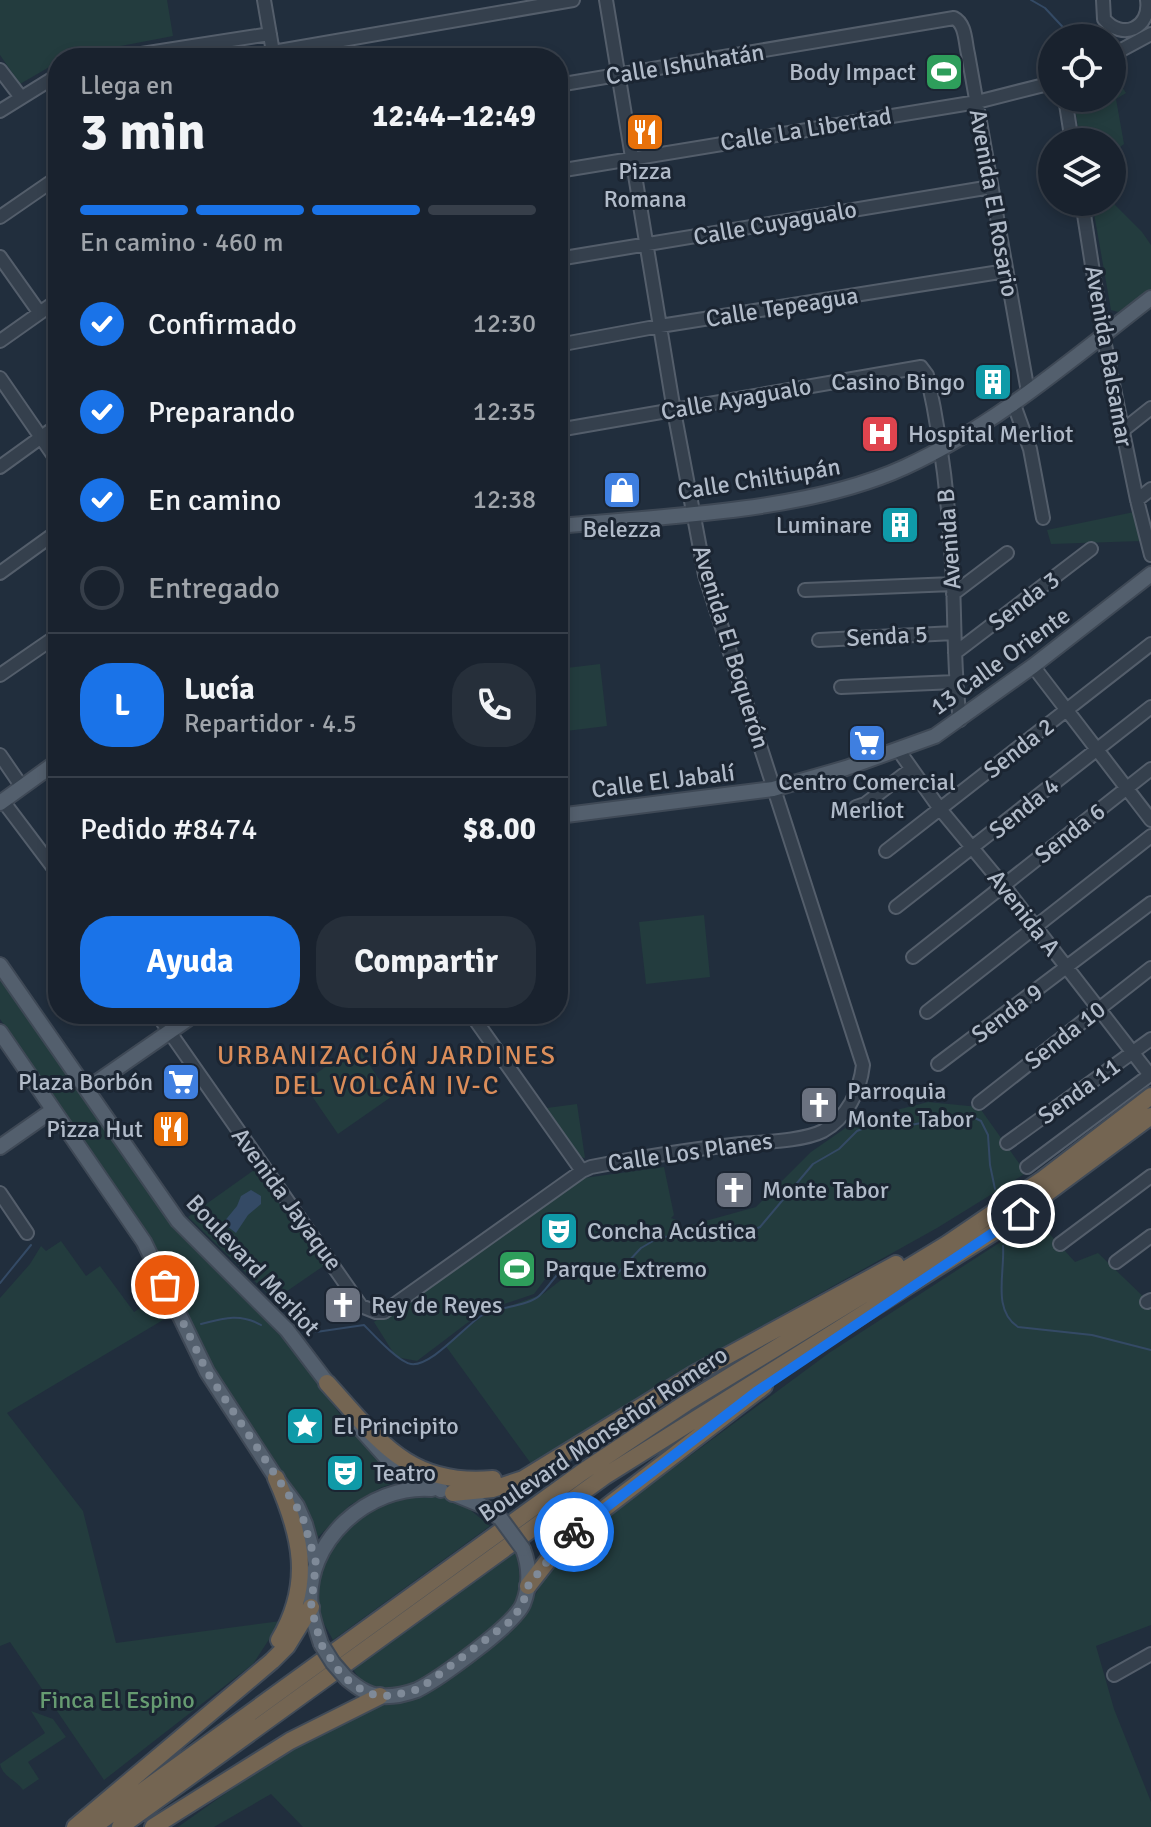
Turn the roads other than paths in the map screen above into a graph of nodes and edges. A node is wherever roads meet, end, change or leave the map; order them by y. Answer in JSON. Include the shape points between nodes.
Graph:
{"nodes":[{"id":1,"x":264,"y":0,"type":"edge"},
{"id":2,"x":573,"y":0,"type":"edge"},
{"id":3,"x":606,"y":0,"type":"edge"},
{"id":4,"x":1103,"y":0,"type":"edge"},
{"id":5,"x":1147,"y":0,"type":"edge"},
{"id":6,"x":954,"y":18,"type":"joint"},
{"id":7,"x":1145,"y":32,"type":"edge"},
{"id":8,"x":270,"y":34,"type":"junction"},
{"id":9,"x":1126,"y":45,"type":"edge"},
{"id":10,"x":205,"y":48,"type":"edge"},
{"id":11,"x":273,"y":48,"type":"edge"},
{"id":12,"x":312,"y":48,"type":"edge"},
{"id":13,"x":0,"y":70,"type":"edge"},
{"id":14,"x":618,"y":76,"type":"junction"},
{"id":15,"x":48,"y":81,"type":"edge"},
{"id":16,"x":568,"y":84,"type":"edge"},
{"id":17,"x":1038,"y":87,"type":"edge"},
{"id":18,"x":20,"y":96,"type":"junction"},
{"id":19,"x":977,"y":102,"type":"junction"},
{"id":20,"x":0,"y":111,"type":"edge"},
{"id":21,"x":631,"y":157,"type":"junction"},
{"id":22,"x":568,"y":169,"type":"edge"},
{"id":23,"x":48,"y":184,"type":"edge"},
{"id":24,"x":991,"y":187,"type":"junction"},
{"id":25,"x":1084,"y":216,"type":"edge"},
{"id":26,"x":0,"y":217,"type":"edge"},
{"id":27,"x":646,"y":245,"type":"junction"},
{"id":28,"x":0,"y":257,"type":"edge"},
{"id":29,"x":568,"y":257,"type":"edge"},
{"id":30,"x":1006,"y":271,"type":"junction"},
{"id":31,"x":1151,"y":298,"type":"edge"},
{"id":32,"x":48,"y":306,"type":"edge"},
{"id":33,"x":39,"y":312,"type":"junction"},
{"id":34,"x":660,"y":326,"type":"junction"},
{"id":35,"x":1103,"y":335,"type":"junction"},
{"id":36,"x":0,"y":341,"type":"edge"},
{"id":37,"x":568,"y":343,"type":"edge"},
{"id":38,"x":915,"y":367,"type":"joint"},
{"id":39,"x":0,"y":378,"type":"edge"},
{"id":40,"x":1028,"y":392,"type":"junction"},
{"id":41,"x":1013,"y":402,"type":"junction"},
{"id":42,"x":1151,"y":408,"type":"edge"},
{"id":43,"x":674,"y":411,"type":"junction"},
{"id":44,"x":568,"y":428,"type":"edge"},
{"id":45,"x":1122,"y":431,"type":"junction"},
{"id":46,"x":48,"y":432,"type":"edge"},
{"id":47,"x":41,"y":437,"type":"junction"},
{"id":48,"x":48,"y":447,"type":"edge"},
{"id":49,"x":943,"y":448,"type":"junction"},
{"id":50,"x":0,"y":467,"type":"edge"},
{"id":51,"x":1151,"y":489,"type":"edge"},
{"id":52,"x":1137,"y":500,"type":"junction"},
{"id":53,"x":692,"y":513,"type":"junction"},
{"id":54,"x":1043,"y":518,"type":"dead end"},
{"id":55,"x":568,"y":525,"type":"edge"},
{"id":56,"x":48,"y":538,"type":"edge"},
{"id":57,"x":1091,"y":549,"type":"dead end"},
{"id":58,"x":1007,"y":553,"type":"dead end"},
{"id":59,"x":1151,"y":555,"type":"edge"},
{"id":60,"x":0,"y":573,"type":"edge"},
{"id":61,"x":1151,"y":574,"type":"edge"},
{"id":62,"x":953,"y":589,"type":"junction"},
{"id":63,"x":805,"y":590,"type":"dead end"},
{"id":64,"x":954,"y":633,"type":"junction"},
{"id":65,"x":819,"y":640,"type":"dead end"},
{"id":66,"x":48,"y":642,"type":"edge"},
{"id":67,"x":1151,"y":644,"type":"edge"},
{"id":68,"x":955,"y":653,"type":"junction"},
{"id":69,"x":1033,"y":666,"type":"junction"},
{"id":70,"x":0,"y":675,"type":"edge"},
{"id":71,"x":955,"y":682,"type":"junction"},
{"id":72,"x":841,"y":687,"type":"dead end"},
{"id":73,"x":1151,"y":707,"type":"edge"},
{"id":74,"x":1066,"y":711,"type":"junction"},
{"id":75,"x":960,"y":720,"type":"junction"},
{"id":76,"x":1097,"y":749,"type":"junction"},
{"id":77,"x":899,"y":751,"type":"junction"},
{"id":78,"x":0,"y":755,"type":"edge"},
{"id":79,"x":48,"y":768,"type":"edge"},
{"id":80,"x":911,"y":769,"type":"junction"},
{"id":81,"x":1151,"y":769,"type":"edge"},
{"id":82,"x":22,"y":787,"type":"junction"},
{"id":83,"x":1127,"y":788,"type":"junction"},
{"id":84,"x":773,"y":789,"type":"junction"},
{"id":85,"x":1,"y":803,"type":"edge"},
{"id":86,"x":856,"y":807,"type":"dead end"},
{"id":87,"x":940,"y":809,"type":"junction"},
{"id":88,"x":568,"y":815,"type":"edge"},
{"id":89,"x":1151,"y":820,"type":"edge"},
{"id":90,"x":1151,"y":836,"type":"edge"},
{"id":91,"x":972,"y":850,"type":"junction"},
{"id":92,"x":886,"y":851,"type":"dead end"},
{"id":93,"x":48,"y":862,"type":"edge"},
{"id":94,"x":1003,"y":885,"type":"junction"},
{"id":95,"x":1151,"y":903,"type":"edge"},
{"id":96,"x":896,"y":907,"type":"dead end"},
{"id":97,"x":1034,"y":926,"type":"junction"},
{"id":98,"x":913,"y":957,"type":"dead end"},
{"id":99,"x":0,"y":965,"type":"edge"},
{"id":100,"x":1067,"y":968,"type":"junction"},
{"id":101,"x":1151,"y":968,"type":"edge"},
{"id":102,"x":1098,"y":1009,"type":"junction"},
{"id":103,"x":927,"y":1012,"type":"dead end"},
{"id":104,"x":164,"y":1024,"type":"edge"},
{"id":105,"x":181,"y":1024,"type":"edge"},
{"id":106,"x":478,"y":1024,"type":"edge"},
{"id":107,"x":0,"y":1032,"type":"edge"},
{"id":108,"x":170,"y":1032,"type":"junction"},
{"id":109,"x":1151,"y":1039,"type":"edge"},
{"id":110,"x":1134,"y":1052,"type":"junction"},
{"id":111,"x":938,"y":1064,"type":"dead end"},
{"id":112,"x":1150,"y":1075,"type":"edge"},
{"id":113,"x":87,"y":1089,"type":"junction"},
{"id":114,"x":1151,"y":1096,"type":"edge"},
{"id":115,"x":979,"y":1103,"type":"dead end"},
{"id":116,"x":53,"y":1110,"type":"junction"},
{"id":117,"x":1151,"y":1116,"type":"edge"},
{"id":118,"x":825,"y":1130,"type":"joint"},
{"id":119,"x":1007,"y":1143,"type":"dead end"},
{"id":120,"x":0,"y":1147,"type":"edge"},
{"id":121,"x":1027,"y":1167,"type":"dead end"},
{"id":122,"x":582,"y":1171,"type":"junction"},
{"id":123,"x":1151,"y":1176,"type":"edge"},
{"id":124,"x":2,"y":1201,"type":"edge"},
{"id":125,"x":991,"y":1214,"type":"junction"},
{"id":126,"x":27,"y":1233,"type":"dead end"},
{"id":127,"x":1151,"y":1236,"type":"edge"},
{"id":128,"x":1060,"y":1244,"type":"dead end"},
{"id":129,"x":1116,"y":1262,"type":"dead end"},
{"id":130,"x":947,"y":1263,"type":"junction"},
{"id":131,"x":361,"y":1306,"type":"joint"},
{"id":132,"x":327,"y":1383,"type":"junction"},
{"id":133,"x":558,"y":1457,"type":"junction"},
{"id":134,"x":276,"y":1478,"type":"junction"},
{"id":135,"x":447,"y":1492,"type":"junction"},
{"id":136,"x":316,"y":1563,"type":"junction"},
{"id":137,"x":528,"y":1586,"type":"junction"},
{"id":138,"x":311,"y":1607,"type":"junction"},
{"id":139,"x":1151,"y":1654,"type":"edge"},
{"id":140,"x":257,"y":1673,"type":"junction"},
{"id":141,"x":1114,"y":1675,"type":"dead end"},
{"id":142,"x":380,"y":1696,"type":"junction"},
{"id":143,"x":75,"y":1827,"type":"edge"},
{"id":144,"x":93,"y":1827,"type":"edge"},
{"id":145,"x":120,"y":1827,"type":"edge"},
{"id":146,"x":153,"y":1827,"type":"edge"}],
"edges":[{"from":1,"to":8,"type":"street"},
{"from":2,"to":12,"type":"street"},
{"from":3,"to":14,"type":"street","name":"Avenida El Boquerón"},
{"from":4,"to":7,"type":"street","via":[[1109,24],[1122,31]]},
{"from":5,"to":7,"type":"street"},
{"from":6,"to":14,"type":"street","name":"Calle Ishuhatán"},
{"from":6,"to":19,"type":"street","name":"Avenida El Rosario","via":[[962,26]]},
{"from":7,"to":9,"type":"street"},
{"from":8,"to":10,"type":"street"},
{"from":8,"to":11,"type":"street"},
{"from":13,"to":18,"type":"street"},
{"from":14,"to":16,"type":"street","name":"Calle Ishuhatán"},
{"from":14,"to":21,"type":"street","name":"Avenida El Boquerón"},
{"from":15,"to":18,"type":"street"},
{"from":17,"to":19,"type":"street","name":"Calle La Libertad"},
{"from":18,"to":20,"type":"street"},
{"from":19,"to":21,"type":"street","name":"Calle La Libertad"},
{"from":19,"to":24,"type":"street","name":"Avenida El Rosario"},
{"from":21,"to":22,"type":"street","name":"Calle La Libertad"},
{"from":21,"to":27,"type":"street","name":"Avenida El Boquerón"},
{"from":23,"to":26,"type":"street"},
{"from":24,"to":27,"type":"street","name":"Calle Cuyagualo"},
{"from":24,"to":30,"type":"street","name":"Avenida El Rosario"},
{"from":25,"to":35,"type":"street","name":"Avenida Balsamar"},
{"from":27,"to":29,"type":"street","name":"Calle Cuyagualo"},
{"from":27,"to":34,"type":"street","name":"Avenida El Boquerón"},
{"from":28,"to":33,"type":"street"},
{"from":30,"to":34,"type":"street","name":"Calle Tepeagua"},
{"from":30,"to":40,"type":"street","name":"Avenida El Rosario"},
{"from":31,"to":35,"type":"main road","name":"Calle Chiltiupán"},
{"from":32,"to":33,"type":"street"},
{"from":33,"to":36,"type":"street"},
{"from":34,"to":37,"type":"street","name":"Calle Tepeagua"},
{"from":34,"to":43,"type":"street","name":"Avenida El Boquerón"},
{"from":35,"to":40,"type":"main road","name":"Calle Chiltiupán"},
{"from":35,"to":45,"type":"street","name":"Avenida Balsamar"},
{"from":38,"to":43,"type":"street","name":"Calle Ayagualo"},
{"from":38,"to":49,"type":"street","name":"Avenida B","via":[[927,375]]},
{"from":39,"to":47,"type":"street"},
{"from":40,"to":41,"type":"main road","name":"Calle Chiltiupán"},
{"from":41,"to":49,"type":"main road","name":"Calle Chiltiupán"},
{"from":41,"to":54,"type":"street","via":[[1030,449]]},
{"from":42,"to":45,"type":"street"},
{"from":43,"to":44,"type":"street","name":"Calle Ayagualo"},
{"from":43,"to":53,"type":"street","name":"Avenida El Boquerón"},
{"from":45,"to":52,"type":"street","name":"Avenida Balsamar"},
{"from":46,"to":47,"type":"street"},
{"from":47,"to":48,"type":"street"},
{"from":47,"to":50,"type":"street"},
{"from":49,"to":53,"type":"main road","name":"Calle Chiltiupán","via":[[853,486]]},
{"from":49,"to":62,"type":"street","name":"Avenida B"},
{"from":51,"to":52,"type":"street"},
{"from":52,"to":59,"type":"street","name":"Avenida Balsamar"},
{"from":53,"to":55,"type":"main road","name":"Calle Chiltiupán"},
{"from":53,"to":84,"type":"street","name":"Avenida El Boquerón","via":[[705,575]]},
{"from":56,"to":60,"type":"street"},
{"from":57,"to":68,"type":"street","name":"Senda 3"},
{"from":58,"to":62,"type":"street"},
{"from":61,"to":69,"type":"main road","name":"13 Calle Oriente"},
{"from":62,"to":63,"type":"street"},
{"from":62,"to":64,"type":"street","name":"Avenida B"},
{"from":64,"to":65,"type":"street","name":"Senda 5"},
{"from":64,"to":68,"type":"street","name":"Avenida B"},
{"from":66,"to":70,"type":"street"},
{"from":67,"to":74,"type":"street","name":"Senda 2"},
{"from":68,"to":71,"type":"street","name":"Avenida B"},
{"from":69,"to":74,"type":"street"},
{"from":69,"to":75,"type":"main road","name":"13 Calle Oriente"},
{"from":71,"to":72,"type":"street"},
{"from":71,"to":75,"type":"street","name":"Avenida B"},
{"from":73,"to":76,"type":"street","name":"Senda 4"},
{"from":74,"to":76,"type":"street"},
{"from":74,"to":87,"type":"street","name":"Senda 2"},
{"from":75,"to":77,"type":"main road","name":"13 Calle Oriente"},
{"from":76,"to":83,"type":"street"},
{"from":76,"to":91,"type":"street","name":"Senda 4"},
{"from":77,"to":80,"type":"street","name":"Avenida A"},
{"from":77,"to":84,"type":"main road","name":"13 Calle Oriente"},
{"from":78,"to":82,"type":"street"},
{"from":79,"to":82,"type":"main road"},
{"from":80,"to":86,"type":"street"},
{"from":80,"to":87,"type":"street","name":"Avenida A"},
{"from":81,"to":83,"type":"street","name":"Senda 6"},
{"from":82,"to":85,"type":"main road"},
{"from":83,"to":89,"type":"street"},
{"from":83,"to":94,"type":"street","name":"Senda 6"},
{"from":84,"to":88,"type":"main road","name":"Calle El Jabalí"},
{"from":84,"to":118,"type":"street","name":"Avenida El Boquerón","via":[[863,1065],[851,1102]]},
{"from":85,"to":93,"type":"street"},
{"from":87,"to":91,"type":"street","name":"Avenida A"},
{"from":87,"to":92,"type":"street","name":"Senda 2"},
{"from":90,"to":97,"type":"street"},
{"from":91,"to":94,"type":"street","name":"Avenida A"},
{"from":91,"to":96,"type":"street","name":"Senda 4"},
{"from":94,"to":97,"type":"street","name":"Avenida A"},
{"from":94,"to":98,"type":"street","name":"Senda 6"},
{"from":95,"to":100,"type":"street","name":"Senda 9"},
{"from":97,"to":100,"type":"street","name":"Avenida A"},
{"from":97,"to":103,"type":"street"},
{"from":99,"to":113,"type":"main road","name":"Boulevard Merliot"},
{"from":100,"to":102,"type":"street","name":"Avenida A"},
{"from":100,"to":111,"type":"street","name":"Senda 9"},
{"from":101,"to":102,"type":"street","name":"Senda 10"},
{"from":102,"to":110,"type":"street","name":"Avenida A"},
{"from":102,"to":115,"type":"street","name":"Senda 10"},
{"from":104,"to":108,"type":"street","name":"Avenida Jayaque"},
{"from":105,"to":108,"type":"main road"},
{"from":106,"to":122,"type":"street"},
{"from":107,"to":116,"type":"main road"},
{"from":108,"to":113,"type":"main road"},
{"from":108,"to":131,"type":"street","name":"Avenida Jayaque"},
{"from":109,"to":110,"type":"street","name":"Senda 11"},
{"from":110,"to":112,"type":"street","name":"Avenida A"},
{"from":110,"to":119,"type":"street","name":"Senda 11"},
{"from":112,"to":121,"type":"street"},
{"from":113,"to":132,"type":"main road","name":"Boulevard Merliot","via":[[178,1221],[287,1330]]},
{"from":114,"to":125,"type":"highway","name":"Boulevard Monseñor Romero"},
{"from":116,"to":120,"type":"main road"},
{"from":116,"to":134,"type":"main road","via":[[144,1242],[207,1372]]},
{"from":117,"to":130,"type":"highway","name":"Boulevard Monseñor Romero"},
{"from":118,"to":122,"type":"street","name":"Calle Los Planes"},
{"from":122,"to":131,"type":"street","name":"Calle Los Planes","via":[[384,1312]]},
{"from":123,"to":128,"type":"street"},
{"from":124,"to":126,"type":"street"},
{"from":125,"to":133,"type":"highway","via":[[760,1337]]},
{"from":125,"to":144,"type":"highway","name":"Boulevard Monseñor Romero","via":[[642,1431]]},
{"from":127,"to":129,"type":"street"},
{"from":130,"to":137,"type":"highway","via":[[756,1392],[574,1532]]},
{"from":130,"to":145,"type":"highway","name":"Boulevard Monseñor Romero","via":[[605,1476]]},
{"from":132,"to":133,"type":"highway","via":[[386,1448],[440,1476],[502,1478]]},
{"from":132,"to":135,"type":"main road","name":"Boulevard Merliot","via":[[383,1457]]},
{"from":133,"to":135,"type":"highway","via":[[508,1486]]},
{"from":134,"to":136,"type":"main road","via":[[302,1515]]},
{"from":134,"to":140,"type":"highway","via":[[297,1532],[300,1579],[289,1622]]},
{"from":135,"to":136,"type":"main road","via":[[399,1492],[363,1508],[338,1529]]},
{"from":135,"to":137,"type":"main road","bridge":true,"via":[[501,1519],[523,1549]]},
{"from":136,"to":138,"type":"main road"},
{"from":137,"to":142,"type":"main road","via":[[512,1620],[472,1651],[419,1689]]},
{"from":138,"to":140,"type":"highway","via":[[287,1646]]},
{"from":138,"to":142,"type":"main road","bridge":true,"via":[[321,1644],[333,1663],[347,1679]]},
{"from":139,"to":141,"type":"street"},
{"from":140,"to":143,"type":"highway"},
{"from":142,"to":146,"type":"highway","via":[[290,1741]]}]}
